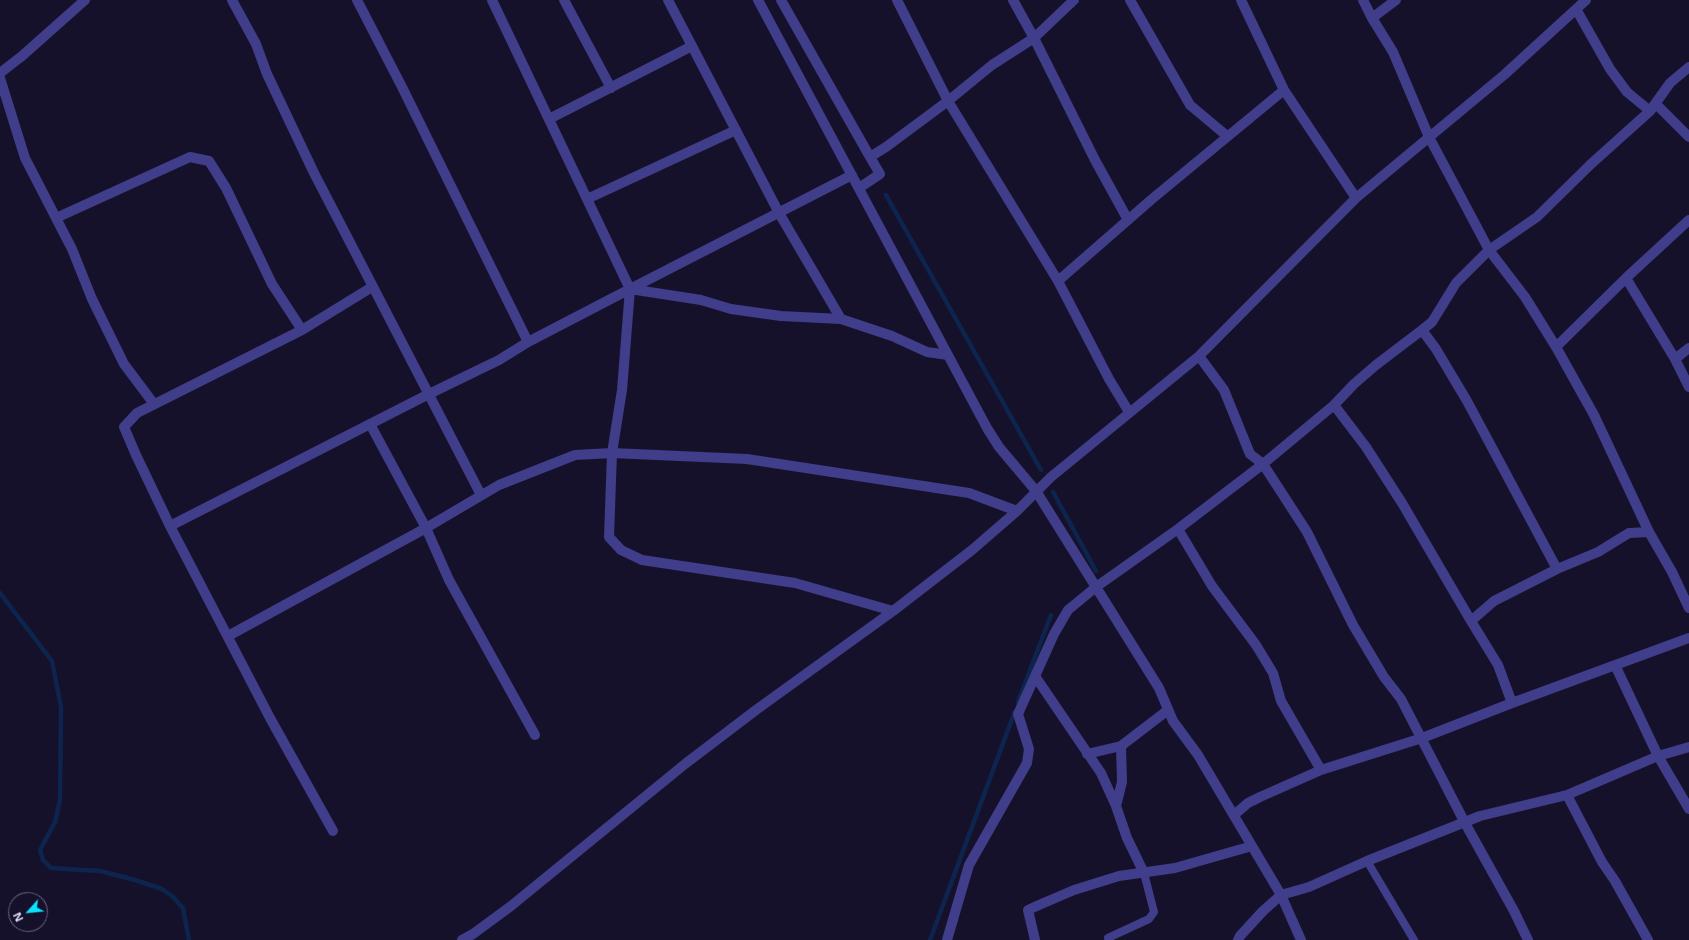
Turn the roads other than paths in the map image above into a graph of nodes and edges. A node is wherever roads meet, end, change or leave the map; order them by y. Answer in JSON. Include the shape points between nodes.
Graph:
{"nodes":[{"id":1,"x":85,"y":0,"type":"edge"},
{"id":2,"x":232,"y":0,"type":"edge"},
{"id":3,"x":357,"y":0,"type":"edge"},
{"id":4,"x":492,"y":0,"type":"edge"},
{"id":5,"x":564,"y":0,"type":"edge"},
{"id":6,"x":668,"y":0,"type":"edge"},
{"id":7,"x":758,"y":0,"type":"edge"},
{"id":8,"x":781,"y":0,"type":"edge"},
{"id":9,"x":896,"y":0,"type":"edge"},
{"id":10,"x":1013,"y":0,"type":"edge"},
{"id":11,"x":1074,"y":0,"type":"edge"},
{"id":12,"x":1130,"y":0,"type":"edge"},
{"id":13,"x":1241,"y":0,"type":"edge"},
{"id":14,"x":1363,"y":0,"type":"edge"},
{"id":15,"x":1396,"y":0,"type":"edge"},
{"id":16,"x":1586,"y":0,"type":"edge"},
{"id":17,"x":1576,"y":9,"type":"junction"},
{"id":18,"x":1372,"y":18,"type":"junction"},
{"id":19,"x":1034,"y":38,"type":"junction"},
{"id":20,"x":692,"y":46,"type":"junction"},
{"id":21,"x":1689,"y":67,"type":"edge"},
{"id":22,"x":0,"y":73,"type":"edge"},
{"id":23,"x":0,"y":78,"type":"edge"},
{"id":24,"x":611,"y":88,"type":"junction"},
{"id":25,"x":1284,"y":90,"type":"junction"},
{"id":26,"x":948,"y":101,"type":"junction"},
{"id":27,"x":1653,"y":108,"type":"junction"},
{"id":28,"x":549,"y":119,"type":"junction"},
{"id":29,"x":736,"y":130,"type":"junction"},
{"id":30,"x":1227,"y":136,"type":"junction"},
{"id":31,"x":1429,"y":137,"type":"junction"},
{"id":32,"x":1689,"y":138,"type":"edge"},
{"id":33,"x":870,"y":157,"type":"junction"},
{"id":34,"x":852,"y":175,"type":"junction"},
{"id":35,"x":859,"y":188,"type":"junction"},
{"id":36,"x":1356,"y":198,"type":"junction"},
{"id":37,"x":587,"y":199,"type":"junction"},
{"id":38,"x":779,"y":213,"type":"junction"},
{"id":39,"x":56,"y":218,"type":"junction"},
{"id":40,"x":1128,"y":220,"type":"junction"},
{"id":41,"x":1689,"y":220,"type":"edge"},
{"id":42,"x":1489,"y":250,"type":"junction"},
{"id":43,"x":1626,"y":278,"type":"junction"},
{"id":44,"x":1058,"y":281,"type":"junction"},
{"id":45,"x":372,"y":287,"type":"junction"},
{"id":46,"x":630,"y":289,"type":"junction"},
{"id":47,"x":841,"y":319,"type":"junction"},
{"id":48,"x":302,"y":330,"type":"junction"},
{"id":49,"x":1422,"y":330,"type":"junction"},
{"id":50,"x":528,"y":342,"type":"junction"},
{"id":51,"x":1556,"y":347,"type":"junction"},
{"id":52,"x":1689,"y":348,"type":"edge"},
{"id":53,"x":948,"y":355,"type":"junction"},
{"id":54,"x":1199,"y":356,"type":"junction"},
{"id":55,"x":1675,"y":359,"type":"junction"},
{"id":56,"x":1689,"y":387,"type":"edge"},
{"id":57,"x":429,"y":394,"type":"junction"},
{"id":58,"x":154,"y":404,"type":"junction"},
{"id":59,"x":1334,"y":405,"type":"junction"},
{"id":60,"x":1129,"y":412,"type":"junction"},
{"id":61,"x":370,"y":424,"type":"junction"},
{"id":62,"x":612,"y":453,"type":"junction"},
{"id":63,"x":1263,"y":464,"type":"junction"},
{"id":64,"x":1036,"y":491,"type":"junction"},
{"id":65,"x":481,"y":495,"type":"junction"},
{"id":66,"x":1017,"y":511,"type":"junction"},
{"id":67,"x":170,"y":526,"type":"junction"},
{"id":68,"x":426,"y":528,"type":"junction"},
{"id":69,"x":1178,"y":529,"type":"junction"},
{"id":70,"x":1649,"y":532,"type":"junction"},
{"id":71,"x":1557,"y":569,"type":"junction"},
{"id":72,"x":1096,"y":587,"type":"junction"},
{"id":73,"x":1689,"y":608,"type":"edge"},
{"id":74,"x":893,"y":611,"type":"junction"},
{"id":75,"x":1471,"y":621,"type":"junction"},
{"id":76,"x":228,"y":636,"type":"junction"},
{"id":77,"x":1689,"y":638,"type":"edge"},
{"id":78,"x":1615,"y":665,"type":"junction"},
{"id":79,"x":1035,"y":676,"type":"junction"},
{"id":80,"x":1512,"y":703,"type":"junction"},
{"id":81,"x":1168,"y":710,"type":"junction"},
{"id":82,"x":535,"y":735,"type":"dead end"},
{"id":83,"x":1422,"y":738,"type":"junction"},
{"id":84,"x":1121,"y":746,"type":"junction"},
{"id":85,"x":1689,"y":747,"type":"edge"},
{"id":86,"x":1087,"y":754,"type":"junction"},
{"id":87,"x":1658,"y":756,"type":"junction"},
{"id":88,"x":1322,"y":770,"type":"junction"},
{"id":89,"x":1567,"y":795,"type":"junction"},
{"id":90,"x":1116,"y":806,"type":"junction"},
{"id":91,"x":1689,"y":809,"type":"edge"},
{"id":92,"x":1234,"y":815,"type":"junction"},
{"id":93,"x":1464,"y":823,"type":"junction"},
{"id":94,"x":333,"y":831,"type":"dead end"},
{"id":95,"x":1252,"y":846,"type":"junction"},
{"id":96,"x":1368,"y":861,"type":"junction"},
{"id":97,"x":1144,"y":872,"type":"junction"},
{"id":98,"x":1281,"y":895,"type":"junction"},
{"id":99,"x":1108,"y":938,"type":"dead end"},
{"id":100,"x":462,"y":940,"type":"edge"},
{"id":101,"x":947,"y":940,"type":"edge"},
{"id":102,"x":1035,"y":940,"type":"edge"},
{"id":103,"x":1238,"y":940,"type":"edge"},
{"id":104,"x":1301,"y":940,"type":"edge"},
{"id":105,"x":1414,"y":940,"type":"edge"},
{"id":106,"x":1528,"y":940,"type":"edge"},
{"id":107,"x":1648,"y":940,"type":"edge"}],
"edges":[{"from":1,"to":22,"type":"street"},
{"from":2,"to":45,"type":"street","via":[[256,44],[267,74],[307,159]]},
{"from":3,"to":50,"type":"street"},
{"from":4,"to":28,"type":"street"},
{"from":5,"to":24,"type":"street"},
{"from":6,"to":20,"type":"street"},
{"from":7,"to":34,"type":"street"},
{"from":8,"to":33,"type":"street"},
{"from":9,"to":26,"type":"street"},
{"from":10,"to":19,"type":"street"},
{"from":11,"to":19,"type":"street"},
{"from":12,"to":30,"type":"street","via":[[1190,105]]},
{"from":13,"to":25,"type":"street"},
{"from":14,"to":18,"type":"street"},
{"from":15,"to":18,"type":"street"},
{"from":16,"to":17,"type":"street"},
{"from":17,"to":27,"type":"street","via":[[1610,69],[1627,92]]},
{"from":17,"to":31,"type":"street","via":[[1504,75]]},
{"from":18,"to":31,"type":"street","via":[[1393,52]]},
{"from":19,"to":26,"type":"street","via":[[992,65]]},
{"from":19,"to":40,"type":"street"},
{"from":20,"to":24,"type":"street"},
{"from":20,"to":29,"type":"street"},
{"from":21,"to":27,"type":"street","via":[[1670,83]]},
{"from":23,"to":39,"type":"street","via":[[25,158]]},
{"from":24,"to":28,"type":"street"},
{"from":25,"to":30,"type":"street"},
{"from":25,"to":36,"type":"street"},
{"from":26,"to":33,"type":"street"},
{"from":26,"to":44,"type":"street"},
{"from":27,"to":32,"type":"street"},
{"from":27,"to":42,"type":"street","via":[[1537,217]]},
{"from":28,"to":37,"type":"street"},
{"from":29,"to":37,"type":"street"},
{"from":29,"to":38,"type":"street"},
{"from":30,"to":40,"type":"street"},
{"from":31,"to":36,"type":"street"},
{"from":31,"to":42,"type":"street"},
{"from":33,"to":35,"type":"street","via":[[880,174]]},
{"from":34,"to":35,"type":"street"},
{"from":34,"to":38,"type":"street"},
{"from":35,"to":53,"type":"street"},
{"from":36,"to":54,"type":"street"},
{"from":37,"to":46,"type":"street"},
{"from":38,"to":46,"type":"street"},
{"from":38,"to":47,"type":"street"},
{"from":39,"to":48,"type":"street","via":[[190,157],[209,161],[226,188],[272,284]]},
{"from":39,"to":58,"type":"street","via":[[124,364]]},
{"from":40,"to":44,"type":"street"},
{"from":41,"to":43,"type":"street"},
{"from":42,"to":49,"type":"street","via":[[1456,284],[1432,322]]},
{"from":42,"to":51,"type":"street","via":[[1525,297]]},
{"from":43,"to":51,"type":"street"},
{"from":43,"to":55,"type":"street"},
{"from":44,"to":60,"type":"street"},
{"from":45,"to":48,"type":"street"},
{"from":45,"to":57,"type":"street"},
{"from":46,"to":47,"type":"street","via":[[701,300],[731,309],[781,316]]},
{"from":46,"to":50,"type":"street"},
{"from":46,"to":62,"type":"street","via":[[622,390]]},
{"from":47,"to":53,"type":"street","via":[[892,336],[927,352]]},
{"from":48,"to":58,"type":"street"},
{"from":49,"to":59,"type":"street","via":[[1354,384]]},
{"from":49,"to":71,"type":"street","via":[[1467,401]]},
{"from":50,"to":57,"type":"street"},
{"from":51,"to":70,"type":"street","via":[[1594,415]]},
{"from":52,"to":55,"type":"street"},
{"from":53,"to":64,"type":"street","via":[[999,447]]},
{"from":54,"to":60,"type":"street"},
{"from":54,"to":63,"type":"street","via":[[1224,390],[1250,454]]},
{"from":55,"to":56,"type":"street"},
{"from":57,"to":61,"type":"street"},
{"from":57,"to":65,"type":"street"},
{"from":58,"to":67,"type":"street","via":[[137,413],[124,427]]},
{"from":59,"to":63,"type":"street"},
{"from":59,"to":75,"type":"street","via":[[1366,447],[1402,503]]},
{"from":60,"to":64,"type":"street"},
{"from":61,"to":67,"type":"street"},
{"from":61,"to":68,"type":"street"},
{"from":62,"to":65,"type":"street","via":[[575,455],[499,485]]},
{"from":62,"to":66,"type":"street","via":[[747,459],[969,493]]},
{"from":62,"to":74,"type":"street","via":[[609,537],[621,550],[642,560],[795,582]]},
{"from":63,"to":69,"type":"street"},
{"from":63,"to":83,"type":"street","via":[[1307,532],[1353,625],[1384,677],[1401,699]]},
{"from":64,"to":66,"type":"street"},
{"from":64,"to":72,"type":"street"},
{"from":65,"to":68,"type":"street"},
{"from":66,"to":74,"type":"street","via":[[972,550]]},
{"from":67,"to":76,"type":"street"},
{"from":68,"to":76,"type":"street"},
{"from":68,"to":82,"type":"street","via":[[449,580]]},
{"from":69,"to":72,"type":"street"},
{"from":69,"to":88,"type":"street","via":[[1212,586],[1256,645],[1273,673],[1281,701]]},
{"from":70,"to":71,"type":"street","via":[[1629,533],[1598,552]]},
{"from":70,"to":73,"type":"street"},
{"from":71,"to":75,"type":"street","via":[[1494,601]]},
{"from":72,"to":79,"type":"street","via":[[1068,610]]},
{"from":72,"to":81,"type":"street","via":[[1159,688]]},
{"from":74,"to":100,"type":"street","via":[[685,764],[511,906]]},
{"from":75,"to":80,"type":"street","via":[[1498,665]]},
{"from":76,"to":94,"type":"street"},
{"from":77,"to":78,"type":"street"},
{"from":78,"to":80,"type":"street"},
{"from":78,"to":87,"type":"street"},
{"from":79,"to":86,"type":"street"},
{"from":79,"to":101,"type":"street","via":[[1018,714],[1029,749],[1027,763],[969,865]]},
{"from":80,"to":83,"type":"street"},
{"from":81,"to":84,"type":"street"},
{"from":81,"to":92,"type":"street"},
{"from":83,"to":88,"type":"street"},
{"from":83,"to":93,"type":"street"},
{"from":84,"to":86,"type":"street"},
{"from":84,"to":90,"type":"street","via":[[1122,782]]},
{"from":85,"to":87,"type":"street"},
{"from":86,"to":90,"type":"street","via":[[1101,773]]},
{"from":87,"to":89,"type":"street"},
{"from":87,"to":91,"type":"street"},
{"from":88,"to":92,"type":"street","via":[[1260,797]]},
{"from":89,"to":93,"type":"street","via":[[1480,816]]},
{"from":89,"to":107,"type":"street","via":[[1602,862]]},
{"from":90,"to":97,"type":"street","via":[[1127,838]]},
{"from":92,"to":95,"type":"street"},
{"from":93,"to":96,"type":"street"},
{"from":93,"to":106,"type":"street"},
{"from":95,"to":97,"type":"street","via":[[1175,868]]},
{"from":95,"to":98,"type":"street"},
{"from":96,"to":98,"type":"street","via":[[1309,887]]},
{"from":96,"to":105,"type":"lane"},
{"from":97,"to":99,"type":"lane","via":[[1154,912],[1149,919]]},
{"from":97,"to":102,"type":"street","via":[[1119,876],[1074,890],[1028,910]]},
{"from":98,"to":103,"type":"street"},
{"from":98,"to":104,"type":"street"}]}
